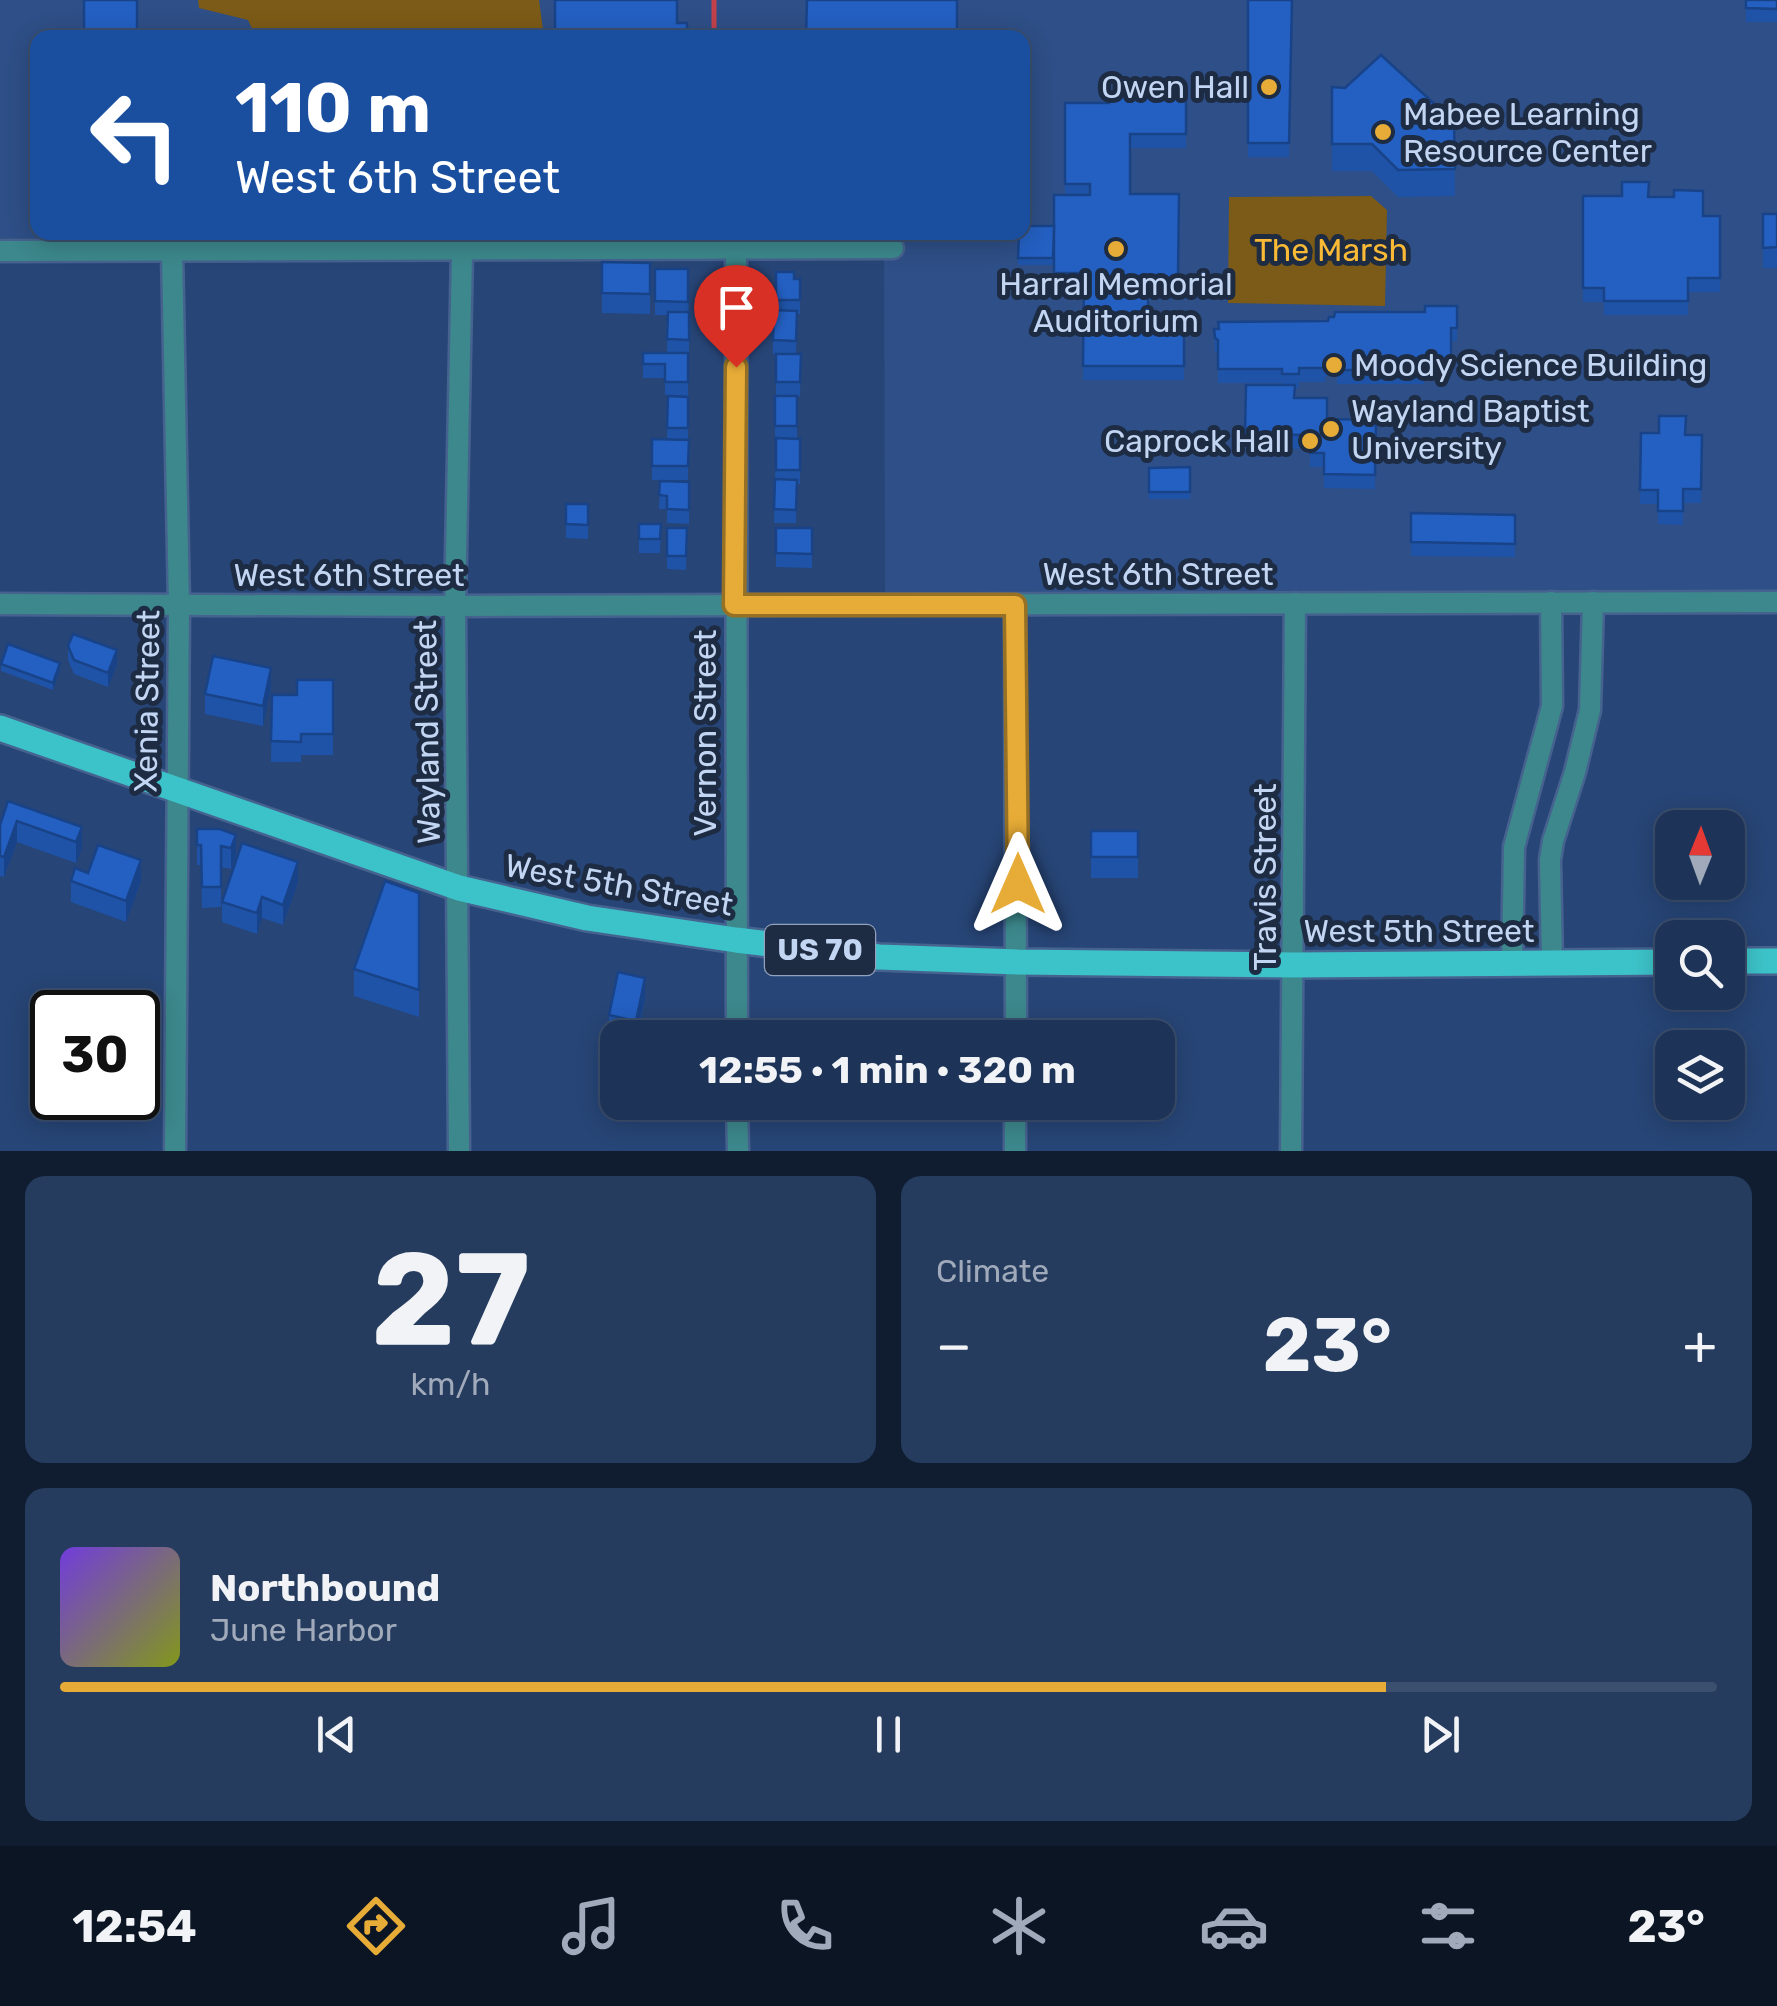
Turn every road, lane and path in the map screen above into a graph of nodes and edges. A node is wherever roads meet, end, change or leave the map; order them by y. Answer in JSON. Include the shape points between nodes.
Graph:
{"nodes":[{"id":1,"x":736,"y":248,"type":"junction"},
{"id":2,"x":894,"y":248,"type":"dead end"},
{"id":3,"x":462,"y":251,"type":"junction"},
{"id":4,"x":0,"y":252,"type":"edge"},
{"id":5,"x":172,"y":252,"type":"junction"},
{"id":6,"x":1551,"y":602,"type":"junction"},
{"id":7,"x":1593,"y":602,"type":"junction"},
{"id":8,"x":1777,"y":602,"type":"edge"},
{"id":9,"x":1295,"y":603,"type":"junction"},
{"id":10,"x":0,"y":604,"type":"edge"},
{"id":11,"x":178,"y":604,"type":"junction"},
{"id":12,"x":734,"y":605,"type":"junction"},
{"id":13,"x":1015,"y":605,"type":"junction"},
{"id":14,"x":455,"y":606,"type":"junction"},
{"id":15,"x":0,"y":728,"type":"edge"},
{"id":16,"x":176,"y":791,"type":"junction"},
{"id":17,"x":459,"y":888,"type":"junction"},
{"id":18,"x":736,"y":940,"type":"junction"},
{"id":19,"x":1777,"y":961,"type":"edge"},
{"id":20,"x":1018,"y":962,"type":"junction"},
{"id":21,"x":1655,"y":962,"type":"edge"},
{"id":22,"x":1745,"y":962,"type":"edge"},
{"id":23,"x":1552,"y":963,"type":"junction"},
{"id":24,"x":1512,"y":964,"type":"junction"},
{"id":25,"x":1295,"y":965,"type":"junction"},
{"id":26,"x":737,"y":1020,"type":"edge"},
{"id":27,"x":1016,"y":1020,"type":"edge"},
{"id":28,"x":737,"y":1120,"type":"edge"},
{"id":29,"x":1015,"y":1120,"type":"edge"},
{"id":30,"x":175,"y":1151,"type":"edge"},
{"id":31,"x":458,"y":1151,"type":"edge"},
{"id":32,"x":738,"y":1151,"type":"edge"},
{"id":33,"x":1014,"y":1151,"type":"edge"},
{"id":34,"x":1291,"y":1151,"type":"edge"}],
"edges":[{"from":1,"to":2,"type":"street"},
{"from":1,"to":3,"type":"street"},
{"from":1,"to":12,"type":"street","name":"Vernon Street"},
{"from":3,"to":5,"type":"street"},
{"from":3,"to":14,"type":"street","name":"Wayland Street"},
{"from":4,"to":5,"type":"street"},
{"from":5,"to":11,"type":"street","name":"Xenia Street"},
{"from":6,"to":7,"type":"street","name":"West 6th Street"},
{"from":6,"to":9,"type":"street","name":"West 6th Street"},
{"from":6,"to":24,"type":"street","via":[[1552,706],[1514,846]]},
{"from":7,"to":8,"type":"street","name":"West 6th Street"},
{"from":7,"to":23,"type":"street","via":[[1590,710],[1552,841]]},
{"from":9,"to":13,"type":"street","name":"West 6th Street"},
{"from":9,"to":25,"type":"street","name":"Travis Street"},
{"from":10,"to":11,"type":"street","name":"West 6th Street"},
{"from":11,"to":14,"type":"street","name":"West 6th Street"},
{"from":11,"to":16,"type":"street","name":"Xenia Street"},
{"from":12,"to":13,"type":"street","name":"West 6th Street"},
{"from":12,"to":14,"type":"street","name":"West 6th Street"},
{"from":12,"to":18,"type":"street","name":"Vernon Street"},
{"from":13,"to":20,"type":"street"},
{"from":14,"to":17,"type":"street","name":"Wayland Street"},
{"from":15,"to":16,"type":"main road","name":"West 5th Street","number":"US 70"},
{"from":16,"to":17,"type":"main road","name":"West 5th Street","number":"US 70"},
{"from":16,"to":30,"type":"street","name":"Xenia Street"},
{"from":17,"to":18,"type":"main road","name":"West 5th Street","number":"US 70","via":[[587,918]]},
{"from":17,"to":31,"type":"street","name":"Wayland Street"},
{"from":18,"to":20,"type":"main road","name":"West 5th Street","number":"US 70","via":[[878,958]]},
{"from":18,"to":26,"type":"street","name":"Vernon Street"},
{"from":19,"to":22,"type":"main road"},
{"from":20,"to":25,"type":"main road","name":"West 5th Street","number":"US 70"},
{"from":20,"to":27,"type":"street"},
{"from":21,"to":23,"type":"main road","name":"West 5th Street","number":"US 70"},
{"from":23,"to":24,"type":"main road","name":"West 5th Street","number":"US 70"},
{"from":24,"to":25,"type":"main road","name":"West 5th Street","number":"US 70"},
{"from":25,"to":34,"type":"street","name":"Travis Street"},
{"from":28,"to":32,"type":"street"},
{"from":29,"to":33,"type":"street"}]}
